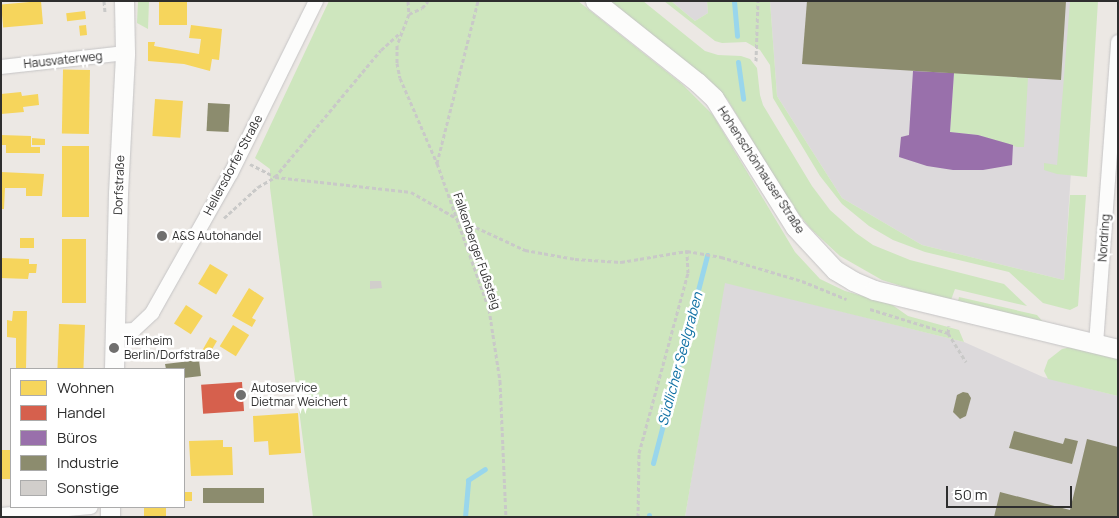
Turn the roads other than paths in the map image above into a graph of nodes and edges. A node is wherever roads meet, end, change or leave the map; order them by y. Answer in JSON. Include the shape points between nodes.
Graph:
{"nodes":[{"id":1,"x":124,"y":1,"type":"edge"},
{"id":2,"x":316,"y":1,"type":"edge"},
{"id":3,"x":595,"y":1,"type":"edge"},
{"id":4,"x":1118,"y":42,"type":"edge"},
{"id":5,"x":125,"y":53,"type":"junction"},
{"id":6,"x":1,"y":67,"type":"edge"},
{"id":7,"x":115,"y":330,"type":"junction"},
{"id":8,"x":1096,"y":344,"type":"junction"},
{"id":9,"x":1118,"y":349,"type":"edge"},
{"id":10,"x":114,"y":368,"type":"edge"},
{"id":11,"x":80,"y":508,"type":"edge"},
{"id":12,"x":1,"y":515,"type":"edge"}],
"edges":[{"from":1,"to":5,"type":"street","name":"Dorfstraße"},
{"from":2,"to":7,"type":"street","name":"Hellersdorfer Straße","via":[[238,158],[152,313],[134,330]]},
{"from":3,"to":8,"type":"street","name":"Hohenschönhauser Straße","via":[[714,98],[795,227],[835,270],[874,290]]},
{"from":4,"to":8,"type":"street","name":"Nordring"},
{"from":5,"to":6,"type":"street","name":"Hausvaterweg"},
{"from":5,"to":7,"type":"street","name":"Dorfstraße"},
{"from":7,"to":10,"type":"street","name":"Dorfstraße"},
{"from":8,"to":9,"type":"street","name":"Hohenschönhauser Straße"},
{"from":11,"to":12,"type":"street"}]}
